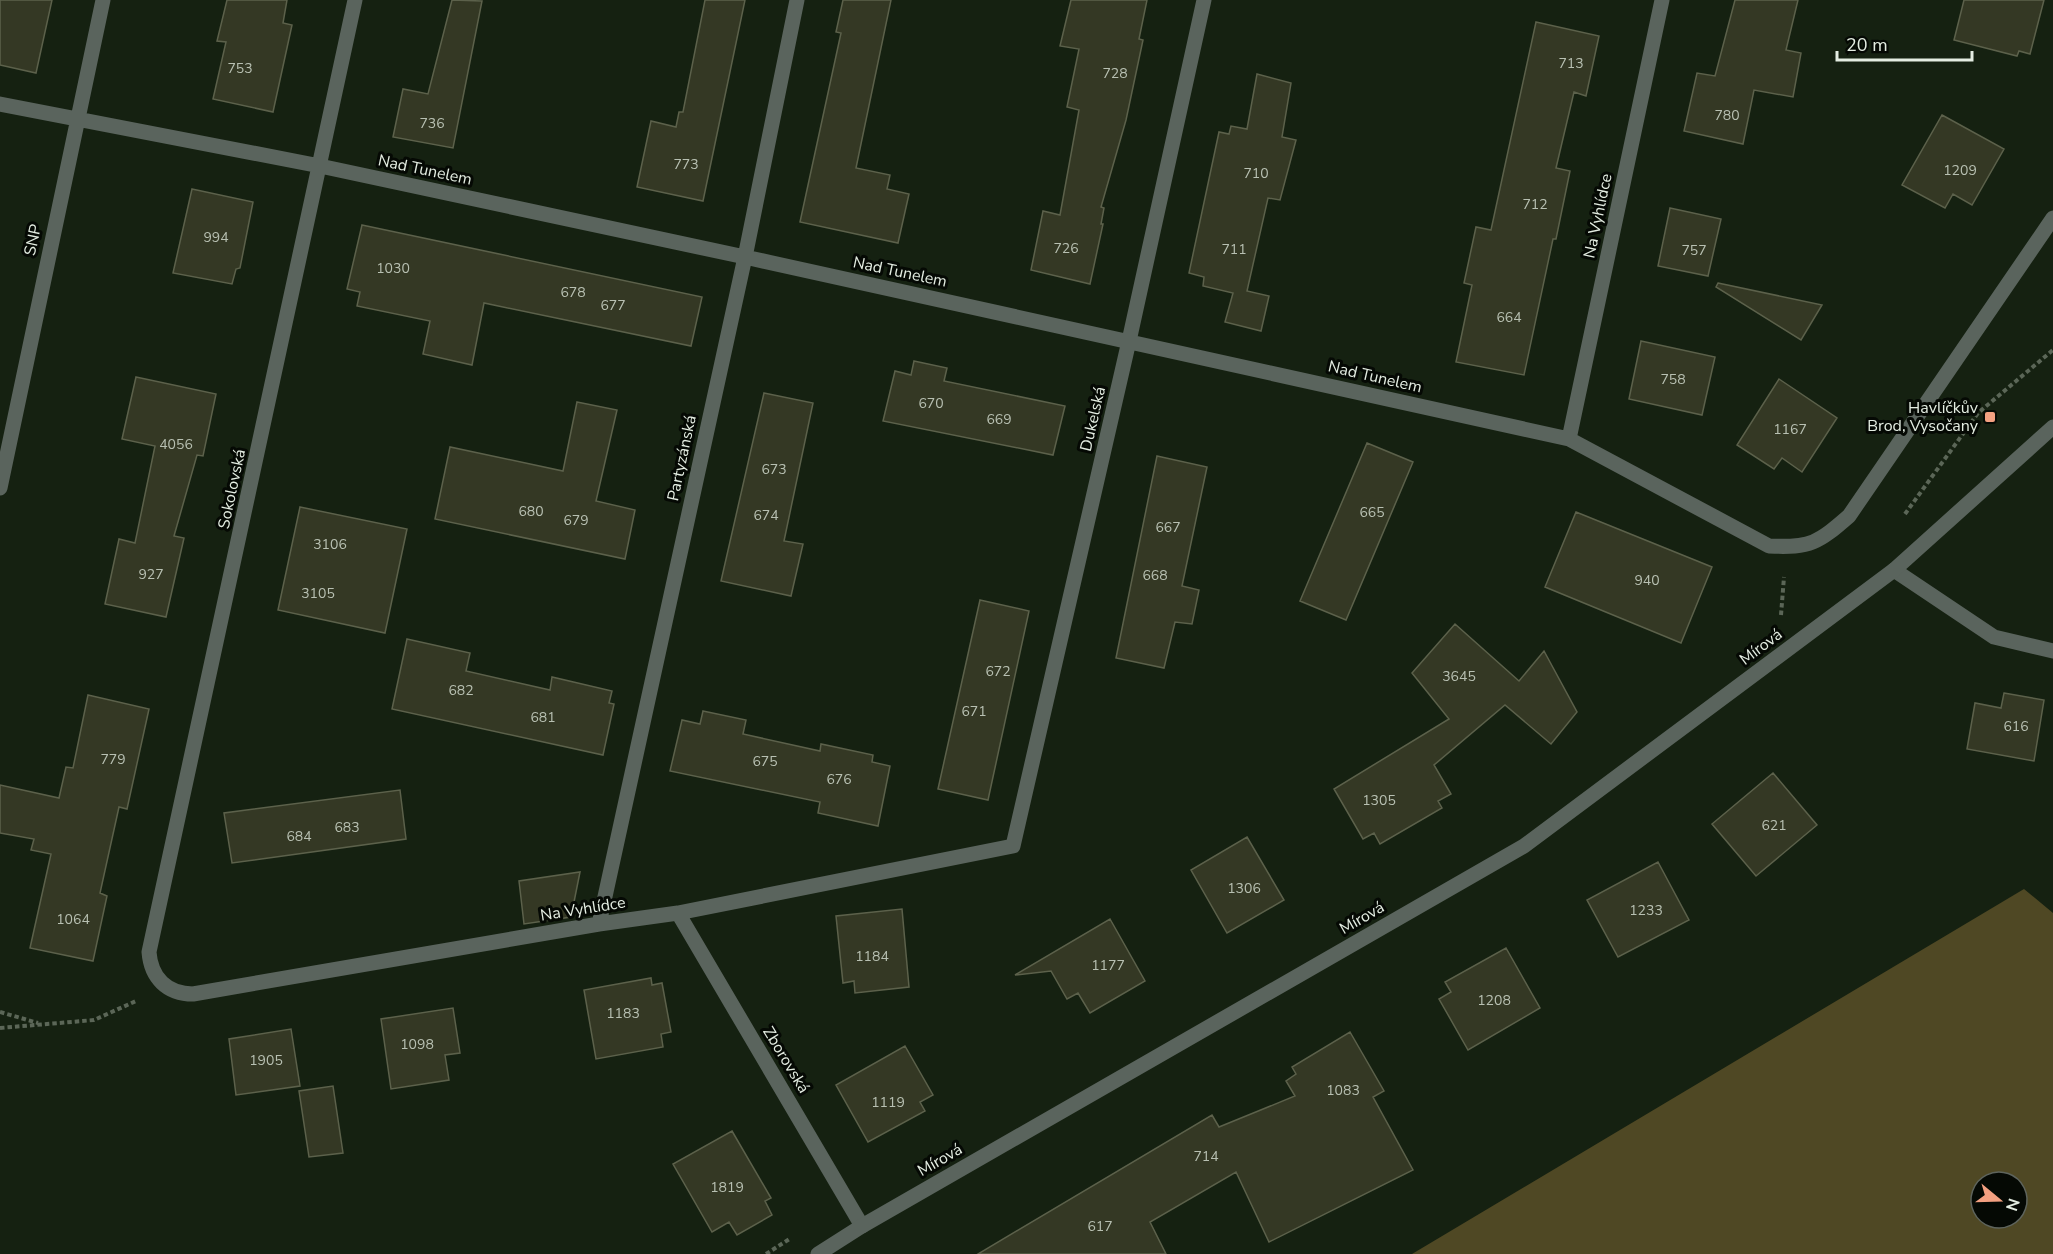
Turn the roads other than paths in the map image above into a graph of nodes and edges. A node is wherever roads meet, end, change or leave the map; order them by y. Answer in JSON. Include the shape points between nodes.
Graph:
{"nodes":[{"id":1,"x":103,"y":0,"type":"edge"},
{"id":2,"x":355,"y":0,"type":"edge"},
{"id":3,"x":797,"y":0,"type":"edge"},
{"id":4,"x":1204,"y":0,"type":"edge"},
{"id":5,"x":1662,"y":0,"type":"edge"},
{"id":6,"x":0,"y":104,"type":"edge"},
{"id":7,"x":76,"y":119,"type":"junction"},
{"id":8,"x":320,"y":166,"type":"junction"},
{"id":9,"x":2053,"y":218,"type":"edge"},
{"id":10,"x":745,"y":256,"type":"junction"},
{"id":11,"x":1129,"y":341,"type":"junction"},
{"id":12,"x":2053,"y":427,"type":"edge"},
{"id":13,"x":1569,"y":439,"type":"junction"},
{"id":14,"x":3,"y":457,"type":"edge"},
{"id":15,"x":0,"y":488,"type":"edge"},
{"id":16,"x":1894,"y":570,"type":"junction"},
{"id":17,"x":2053,"y":651,"type":"edge"},
{"id":18,"x":1013,"y":846,"type":"joint"},
{"id":19,"x":678,"y":913,"type":"junction"},
{"id":20,"x":599,"y":924,"type":"junction"},
{"id":21,"x":160,"y":982,"type":"joint"},
{"id":22,"x":862,"y":1226,"type":"junction"},
{"id":23,"x":818,"y":1254,"type":"edge"}],
"edges":[{"from":1,"to":7,"type":"street","name":"SNP"},
{"from":2,"to":8,"type":"street","name":"Sokolovská"},
{"from":3,"to":10,"type":"street","name":"Partyzánská"},
{"from":4,"to":11,"type":"street","name":"Dukelská"},
{"from":5,"to":13,"type":"street","name":"Na Vyhlídce"},
{"from":6,"to":7,"type":"street","name":"Nad Tunelem"},
{"from":7,"to":8,"type":"street","name":"Nad Tunelem"},
{"from":7,"to":14,"type":"street","name":"SNP"},
{"from":8,"to":10,"type":"street","name":"Nad Tunelem"},
{"from":8,"to":21,"type":"street","name":"Sokolovská","via":[[149,952],[152,969]]},
{"from":9,"to":13,"type":"street","name":"Nad Tunelem","via":[[1849,516],[1801,547],[1769,546]]},
{"from":10,"to":11,"type":"street","name":"Nad Tunelem"},
{"from":10,"to":20,"type":"street","name":"Partyzánská"},
{"from":11,"to":13,"type":"street","name":"Nad Tunelem"},
{"from":11,"to":18,"type":"street","name":"Dukelská"},
{"from":12,"to":16,"type":"street","name":"Mírová"},
{"from":14,"to":15,"type":"street","name":"SNP"},
{"from":16,"to":17,"type":"street","via":[[1994,637]]},
{"from":16,"to":22,"type":"street","name":"Mírová","via":[[1524,846]]},
{"from":18,"to":19,"type":"street","name":"Na Vyhlídce"},
{"from":19,"to":20,"type":"street","name":"Na Vyhlídce"},
{"from":19,"to":22,"type":"street","name":"Zborovská"},
{"from":20,"to":21,"type":"street","name":"Na Vyhlídce","via":[[193,994],[175,992]]},
{"from":22,"to":23,"type":"street","name":"Mírová"}]}
